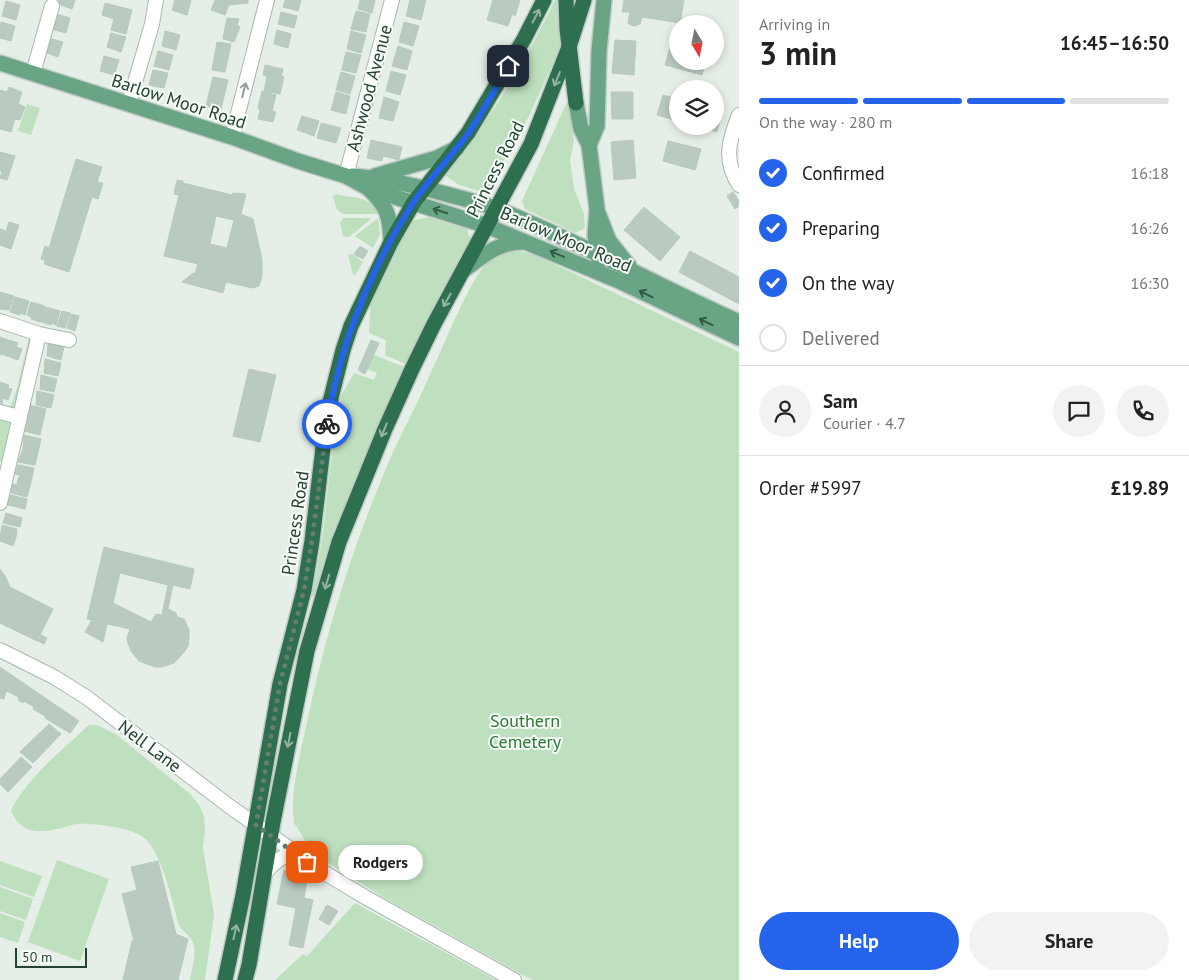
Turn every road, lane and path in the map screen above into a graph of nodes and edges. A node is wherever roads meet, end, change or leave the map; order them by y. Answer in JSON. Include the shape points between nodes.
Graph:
{"nodes":[{"id":1,"x":156,"y":0,"type":"edge"},
{"id":2,"x":267,"y":0,"type":"edge"},
{"id":3,"x":392,"y":0,"type":"edge"},
{"id":4,"x":544,"y":0,"type":"edge"},
{"id":5,"x":566,"y":0,"type":"edge"},
{"id":6,"x":584,"y":0,"type":"edge"},
{"id":7,"x":604,"y":0,"type":"edge"},
{"id":8,"x":52,"y":6,"type":"dead end"},
{"id":9,"x":569,"y":47,"type":"junction"},
{"id":10,"x":0,"y":62,"type":"edge"},
{"id":11,"x":33,"y":73,"type":"junction"},
{"id":12,"x":129,"y":103,"type":"junction"},
{"id":13,"x":576,"y":103,"type":"joint"},
{"id":14,"x":739,"y":115,"type":"edge"},
{"id":15,"x":232,"y":137,"type":"junction"},
{"id":16,"x":589,"y":145,"type":"junction"},
{"id":17,"x":457,"y":148,"type":"junction"},
{"id":18,"x":346,"y":176,"type":"junction"},
{"id":19,"x":369,"y":182,"type":"junction"},
{"id":20,"x":739,"y":185,"type":"edge"},
{"id":21,"x":424,"y":189,"type":"junction"},
{"id":22,"x":414,"y":202,"type":"junction"},
{"id":23,"x":495,"y":208,"type":"junction"},
{"id":24,"x":597,"y":209,"type":"junction"},
{"id":25,"x":487,"y":226,"type":"junction"},
{"id":26,"x":391,"y":242,"type":"junction"},
{"id":27,"x":537,"y":246,"type":"junction"},
{"id":28,"x":597,"y":253,"type":"junction"},
{"id":29,"x":464,"y":270,"type":"junction"},
{"id":30,"x":633,"y":272,"type":"junction"},
{"id":31,"x":602,"y":273,"type":"junction"},
{"id":32,"x":0,"y":321,"type":"edge"},
{"id":33,"x":739,"y":322,"type":"edge"},
{"id":34,"x":39,"y":334,"type":"junction"},
{"id":35,"x":739,"y":338,"type":"edge"},
{"id":36,"x":69,"y":340,"type":"dead end"},
{"id":37,"x":0,"y":412,"type":"edge"},
{"id":38,"x":19,"y":417,"type":"junction"},
{"id":39,"x":0,"y":503,"type":"edge"},
{"id":40,"x":0,"y":650,"type":"edge"},
{"id":41,"x":256,"y":825,"type":"junction"},
{"id":42,"x":271,"y":836,"type":"junction"},
{"id":43,"x":294,"y":853,"type":"junction"},
{"id":44,"x":265,"y":873,"type":"junction"},
{"id":45,"x":225,"y":980,"type":"edge"},
{"id":46,"x":245,"y":980,"type":"edge"},
{"id":47,"x":514,"y":980,"type":"edge"}],
"edges":[{"from":1,"to":12,"type":"street"},
{"from":15,"to":2,"type":"street","one_way":true},
{"from":3,"to":18,"type":"street","name":"Ashwood Avenue"},
{"from":17,"to":4,"type":"highway","name":"Princess Road","one_way":true,"via":[[502,77]]},
{"from":5,"to":9,"type":"highway"},
{"from":6,"to":9,"type":"highway","name":"Princess Road"},
{"from":7,"to":16,"type":"main road","via":[[596,126]]},
{"from":8,"to":11,"type":"street"},
{"from":9,"to":13,"type":"highway"},
{"from":9,"to":23,"type":"highway","name":"Princess Road","one_way":true,"via":[[530,144]]},
{"from":10,"to":11,"type":"main road","name":"Barlow Moor Road"},
{"from":11,"to":12,"type":"main road","name":"Barlow Moor Road"},
{"from":12,"to":15,"type":"main road","name":"Barlow Moor Road"},
{"from":13,"to":16,"type":"main road","via":[[581,129]]},
{"from":14,"to":20,"type":"street","via":[[730,137],[728,154]]},
{"from":15,"to":18,"type":"main road","name":"Barlow Moor Road"},
{"from":16,"to":24,"type":"main road"},
{"from":17,"to":19,"type":"main road"},
{"from":17,"to":21,"type":"highway","name":"Princess Road"},
{"from":18,"to":19,"type":"main road","name":"Barlow Moor Road"},
{"from":19,"to":21,"type":"main road","name":"Barlow Moor Road"},
{"from":19,"to":22,"type":"main road","name":"Barlow Moor Road"},
{"from":19,"to":26,"type":"main road","via":[[386,208]]},
{"from":21,"to":22,"type":"highway","name":"Princess Road"},
{"from":21,"to":23,"type":"main road","name":"Barlow Moor Road"},
{"from":25,"to":22,"type":"main road","name":"Barlow Moor Road","one_way":true},
{"from":22,"to":26,"type":"highway","name":"Princess Road"},
{"from":23,"to":25,"type":"highway","name":"Princess Road"},
{"from":23,"to":28,"type":"main road","name":"Barlow Moor Road"},
{"from":24,"to":28,"type":"main road"},
{"from":24,"to":30,"type":"main road","via":[[609,242]]},
{"from":25,"to":27,"type":"main road","name":"Barlow Moor Road"},
{"from":25,"to":29,"type":"highway","name":"Princess Road"},
{"from":26,"to":41,"type":"highway","name":"Princess Road","via":[[351,326],[331,398],[304,590],[280,684]]},
{"from":27,"to":29,"type":"main road","via":[[522,242],[500,246]]},
{"from":31,"to":27,"type":"main road","name":"Barlow Moor Road","one_way":true},
{"from":28,"to":30,"type":"main road","name":"Barlow Moor Road"},
{"from":28,"to":31,"type":"main road"},
{"from":29,"to":42,"type":"highway","name":"Princess Road","one_way":true,"via":[[404,386],[340,542],[307,651]]},
{"from":30,"to":33,"type":"main road","name":"Barlow Moor Road"},
{"from":35,"to":31,"type":"main road","name":"Barlow Moor Road","one_way":true},
{"from":32,"to":34,"type":"street"},
{"from":34,"to":36,"type":"street"},
{"from":34,"to":38,"type":"street"},
{"from":37,"to":38,"type":"street"},
{"from":38,"to":39,"type":"street"},
{"from":40,"to":41,"type":"street","name":"Nell Lane","via":[[86,697]]},
{"from":41,"to":42,"type":"street","name":"Nell Lane"},
{"from":45,"to":41,"type":"highway","name":"Princess Road","one_way":true},
{"from":42,"to":43,"type":"street","name":"Nell Lane"},
{"from":42,"to":44,"type":"highway","name":"Princess Road"},
{"from":43,"to":44,"type":"street","via":[[274,861]]},
{"from":43,"to":47,"type":"street","name":"Nell Lane","via":[[365,897]]},
{"from":44,"to":46,"type":"highway","name":"Princess Road"}]}
